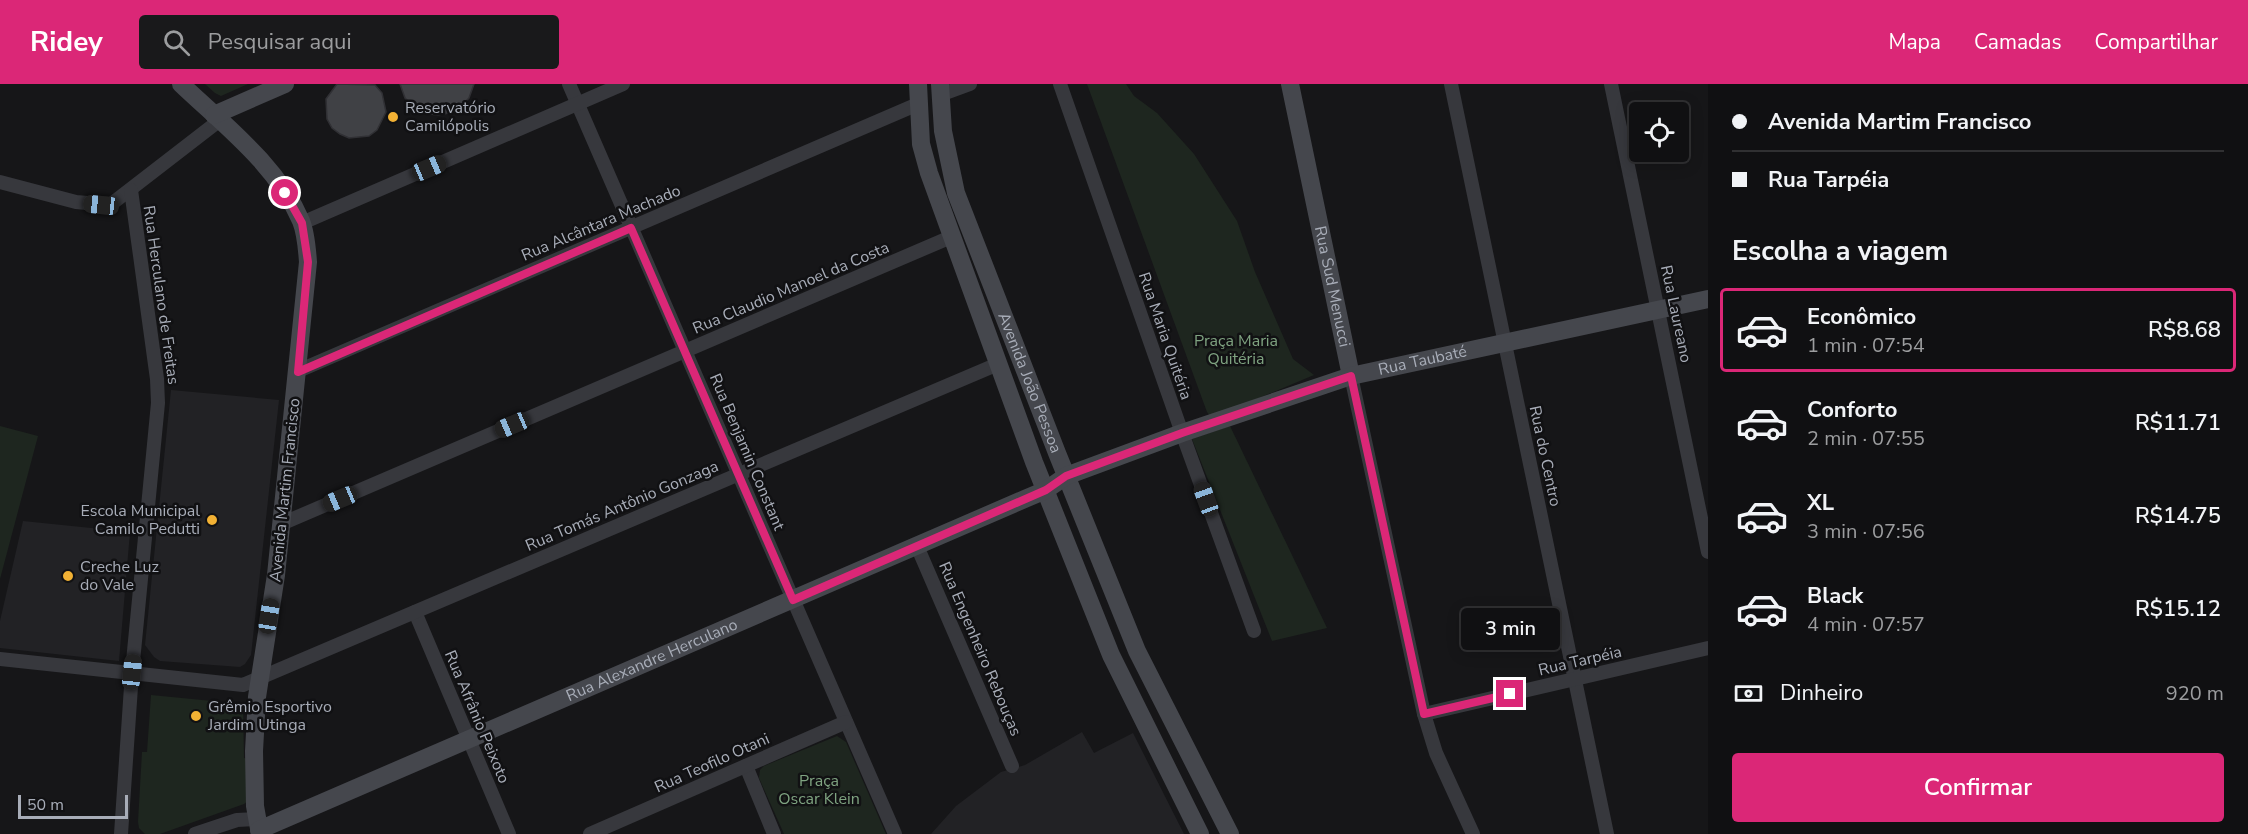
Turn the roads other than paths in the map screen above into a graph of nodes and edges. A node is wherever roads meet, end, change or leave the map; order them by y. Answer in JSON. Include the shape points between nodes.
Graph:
{"nodes":[{"id":1,"x":181,"y":84,"type":"edge"},
{"id":2,"x":285,"y":84,"type":"edge"},
{"id":3,"x":569,"y":84,"type":"edge"},
{"id":4,"x":623,"y":84,"type":"edge"},
{"id":5,"x":918,"y":84,"type":"edge"},
{"id":6,"x":970,"y":84,"type":"edge"},
{"id":7,"x":1060,"y":84,"type":"edge"},
{"id":8,"x":1290,"y":84,"type":"edge"},
{"id":9,"x":1451,"y":84,"type":"edge"},
{"id":10,"x":1611,"y":84,"type":"edge"},
{"id":11,"x":940,"y":90,"type":"edge"},
{"id":12,"x":577,"y":104,"type":"junction"},
{"id":13,"x":918,"y":104,"type":"junction"},
{"id":14,"x":217,"y":117,"type":"junction"},
{"id":15,"x":0,"y":182,"type":"edge"},
{"id":16,"x":131,"y":190,"type":"junction"},
{"id":17,"x":302,"y":223,"type":"junction"},
{"id":18,"x":631,"y":228,"type":"junction"},
{"id":19,"x":951,"y":237,"type":"junction"},
{"id":20,"x":1708,"y":298,"type":"edge"},
{"id":21,"x":1658,"y":308,"type":"junction"},
{"id":22,"x":1505,"y":342,"type":"junction"},
{"id":23,"x":685,"y":351,"type":"junction"},
{"id":24,"x":998,"y":364,"type":"junction"},
{"id":25,"x":298,"y":372,"type":"junction"},
{"id":26,"x":1351,"y":376,"type":"junction"},
{"id":27,"x":1182,"y":433,"type":"junction"},
{"id":28,"x":738,"y":474,"type":"junction"},
{"id":29,"x":1066,"y":476,"type":"junction"},
{"id":30,"x":1046,"y":490,"type":"junction"},
{"id":31,"x":281,"y":524,"type":"junction"},
{"id":32,"x":917,"y":546,"type":"junction"},
{"id":33,"x":1708,"y":552,"type":"edge"},
{"id":34,"x":793,"y":600,"type":"junction"},
{"id":35,"x":415,"y":612,"type":"junction"},
{"id":36,"x":1254,"y":631,"type":"dead end"},
{"id":37,"x":1708,"y":648,"type":"edge"},
{"id":38,"x":0,"y":659,"type":"edge"},
{"id":39,"x":132,"y":672,"type":"junction"},
{"id":40,"x":260,"y":679,"type":"junction"},
{"id":41,"x":1575,"y":679,"type":"junction"},
{"id":42,"x":1424,"y":714,"type":"junction"},
{"id":43,"x":846,"y":722,"type":"junction"},
{"id":44,"x":469,"y":740,"type":"junction"},
{"id":45,"x":746,"y":766,"type":"junction"},
{"id":46,"x":1012,"y":766,"type":"dead end"},
{"id":47,"x":258,"y":828,"type":"edge"},
{"id":48,"x":121,"y":834,"type":"edge"},
{"id":49,"x":195,"y":834,"type":"edge"},
{"id":50,"x":509,"y":834,"type":"edge"},
{"id":51,"x":590,"y":834,"type":"edge"},
{"id":52,"x":774,"y":834,"type":"edge"},
{"id":53,"x":895,"y":834,"type":"edge"},
{"id":54,"x":1200,"y":834,"type":"edge"},
{"id":55,"x":1230,"y":834,"type":"edge"},
{"id":56,"x":1473,"y":834,"type":"edge"},
{"id":57,"x":1607,"y":834,"type":"edge"}],
"edges":[{"from":1,"to":14,"type":"main road","name":"Avenida Martim Francisco"},
{"from":2,"to":14,"type":"main road"},
{"from":3,"to":12,"type":"street","name":"Rua Benjamin Constant"},
{"from":4,"to":12,"type":"street"},
{"from":5,"to":13,"type":"main road","name":"Avenida João Pessoa"},
{"from":6,"to":11,"type":"street"},
{"from":7,"to":27,"type":"street","name":"Rua Maria Quitéria"},
{"from":8,"to":26,"type":"main road","name":"Rua Sud Menucci"},
{"from":9,"to":22,"type":"street","name":"Rua do Centro"},
{"from":10,"to":21,"type":"street","name":"Rua Laureano"},
{"from":11,"to":29,"type":"main road","name":"Avenida João Pessoa","via":[[946,150],[956,193]]},
{"from":12,"to":17,"type":"street"},
{"from":12,"to":18,"type":"street","name":"Rua Benjamin Constant"},
{"from":13,"to":18,"type":"street","name":"Rua Alcântara Machado"},
{"from":13,"to":19,"type":"main road","name":"Avenida João Pessoa","via":[[921,144]]},
{"from":14,"to":16,"type":"street"},
{"from":14,"to":17,"type":"main road","name":"Avenida Martim Francisco","via":[[273,176]]},
{"from":15,"to":16,"type":"street","via":[[76,202],[106,205]]},
{"from":16,"to":39,"type":"street","name":"Rua Herculano de Freitas","via":[[158,403]]},
{"from":17,"to":25,"type":"main road","name":"Avenida Martim Francisco","via":[[308,262]]},
{"from":18,"to":23,"type":"street","name":"Rua Benjamin Constant"},
{"from":18,"to":25,"type":"street","name":"Rua Alcântara Machado"},
{"from":19,"to":23,"type":"street","name":"Rua Claudio Manoel da Costa"},
{"from":19,"to":24,"type":"main road","name":"Avenida João Pessoa"},
{"from":20,"to":21,"type":"main road","name":"Rua Taubaté"},
{"from":21,"to":22,"type":"main road","name":"Rua Taubaté"},
{"from":21,"to":33,"type":"street","name":"Rua Laureano"},
{"from":22,"to":26,"type":"main road","name":"Rua Taubaté"},
{"from":22,"to":41,"type":"street","name":"Rua do Centro"},
{"from":23,"to":28,"type":"street","name":"Rua Benjamin Constant"},
{"from":23,"to":31,"type":"street","name":"Rua Claudio Manoel da Costa"},
{"from":24,"to":28,"type":"street","name":"Rua Tomás Antônio Gonzaga"},
{"from":24,"to":30,"type":"main road","name":"Avenida João Pessoa"},
{"from":25,"to":31,"type":"main road","name":"Avenida Martim Francisco"},
{"from":26,"to":27,"type":"main road","name":"Rua Taubaté"},
{"from":26,"to":42,"type":"street","name":"Rua Sud Menucci"},
{"from":27,"to":29,"type":"main road","name":"Rua Taubaté"},
{"from":27,"to":36,"type":"street","name":"Rua Maria Quitéria"},
{"from":28,"to":34,"type":"street","name":"Rua Benjamin Constant"},
{"from":28,"to":35,"type":"street","name":"Rua Tomás Antônio Gonzaga"},
{"from":29,"to":30,"type":"main road","name":"Rua Taubaté"},
{"from":29,"to":55,"type":"main road","name":"Avenida João Pessoa","via":[[1137,651]]},
{"from":30,"to":32,"type":"main road","name":"Rua Alexandre Herculano"},
{"from":30,"to":54,"type":"main road","name":"Avenida João Pessoa","via":[[1111,655]]},
{"from":31,"to":40,"type":"main road","name":"Avenida Martim Francisco"},
{"from":32,"to":34,"type":"main road","name":"Rua Alexandre Herculano"},
{"from":32,"to":46,"type":"street","name":"Rua Engenheiro Rebouças"},
{"from":34,"to":43,"type":"street","name":"Rua Benjamin Constant"},
{"from":34,"to":44,"type":"main road","name":"Rua Alexandre Herculano"},
{"from":35,"to":40,"type":"street","name":"Rua Tomás Antônio Gonzaga"},
{"from":35,"to":44,"type":"street","name":"Rua Afrânio Peixoto"},
{"from":37,"to":41,"type":"street","name":"Rua Tarpéia"},
{"from":38,"to":39,"type":"street","name":"Rua Tomás Antônio Gonzaga"},
{"from":39,"to":40,"type":"street","name":"Rua Tomás Antônio Gonzaga","via":[[243,685]]},
{"from":39,"to":48,"type":"street","name":"Rua Herculano de Freitas"},
{"from":40,"to":47,"type":"main road","name":"Avenida Martim Francisco","via":[[254,751]]},
{"from":41,"to":42,"type":"street","name":"Rua Tarpéia"},
{"from":41,"to":57,"type":"street","name":"Rua do Centro"},
{"from":42,"to":56,"type":"street","name":"Rua Sud Menucci","via":[[1436,753]]},
{"from":43,"to":45,"type":"street","name":"Rua Teofilo Otani"},
{"from":43,"to":53,"type":"street","name":"Rua Benjamin Constant"},
{"from":44,"to":47,"type":"main road","name":"Rua Alexandre Herculano"},
{"from":44,"to":50,"type":"street","name":"Rua Afrânio Peixoto"},
{"from":45,"to":51,"type":"street","name":"Rua Teofilo Otani"},
{"from":45,"to":52,"type":"street"},
{"from":47,"to":49,"type":"street","via":[[237,820]]}]}
